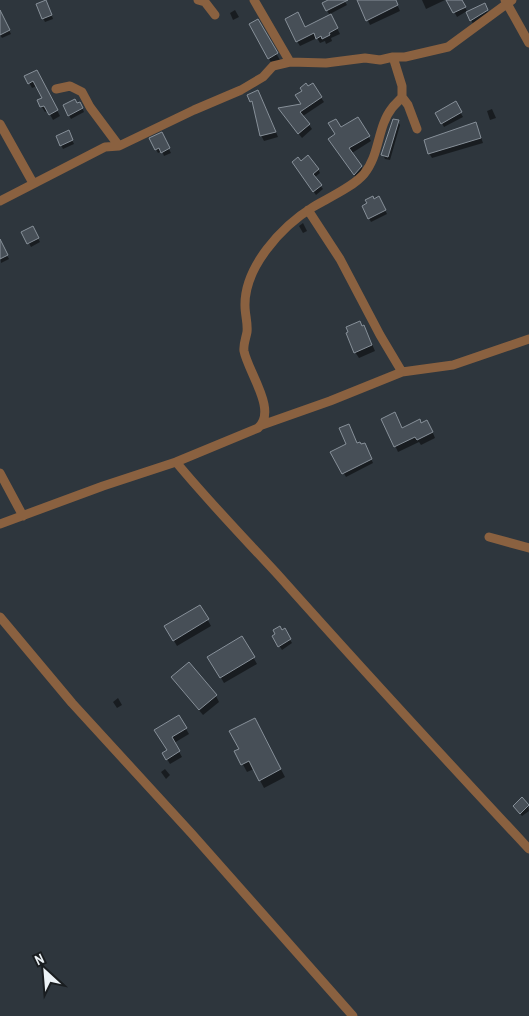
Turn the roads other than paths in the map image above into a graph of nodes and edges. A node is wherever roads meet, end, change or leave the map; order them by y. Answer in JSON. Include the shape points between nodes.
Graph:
{"nodes":[{"id":1,"x":198,"y":0,"type":"edge"},
{"id":2,"x":254,"y":0,"type":"edge"},
{"id":3,"x":508,"y":1,"type":"edge"},
{"id":4,"x":215,"y":14,"type":"dead end"},
{"id":5,"x":529,"y":43,"type":"edge"},
{"id":6,"x":393,"y":57,"type":"junction"},
{"id":7,"x":290,"y":62,"type":"junction"},
{"id":8,"x":56,"y":89,"type":"dead end"},
{"id":9,"x":402,"y":97,"type":"junction"},
{"id":10,"x":0,"y":124,"type":"edge"},
{"id":11,"x":417,"y":129,"type":"dead end"},
{"id":12,"x":119,"y":146,"type":"junction"},
{"id":13,"x":33,"y":183,"type":"junction"},
{"id":14,"x":0,"y":201,"type":"edge"},
{"id":15,"x":308,"y":210,"type":"junction"},
{"id":16,"x":529,"y":339,"type":"edge"},
{"id":17,"x":402,"y":372,"type":"junction"},
{"id":18,"x":262,"y":425,"type":"junction"},
{"id":19,"x":176,"y":462,"type":"junction"},
{"id":20,"x":0,"y":473,"type":"edge"},
{"id":21,"x":23,"y":516,"type":"junction"},
{"id":22,"x":0,"y":524,"type":"edge"},
{"id":23,"x":489,"y":537,"type":"dead end"},
{"id":24,"x":529,"y":548,"type":"edge"},
{"id":25,"x":0,"y":617,"type":"edge"},
{"id":26,"x":529,"y":849,"type":"edge"},
{"id":27,"x":353,"y":1016,"type":"edge"}],
"edges":[{"from":1,"to":4,"type":"street","via":[[205,2]]},
{"from":2,"to":7,"type":"street"},
{"from":3,"to":5,"type":"street"},
{"from":3,"to":6,"type":"street","via":[[448,47]]},
{"from":6,"to":7,"type":"street","via":[[326,63]]},
{"from":6,"to":9,"type":"street"},
{"from":7,"to":12,"type":"street","via":[[273,66],[263,77],[242,90]]},
{"from":8,"to":12,"type":"street","via":[[70,86],[82,92]]},
{"from":9,"to":11,"type":"street"},
{"from":9,"to":15,"type":"street","via":[[391,109],[374,159],[363,175]]},
{"from":10,"to":13,"type":"street"},
{"from":12,"to":13,"type":"street","via":[[105,147]]},
{"from":13,"to":14,"type":"street"},
{"from":15,"to":17,"type":"street","via":[[340,259]]},
{"from":15,"to":18,"type":"street","via":[[282,232],[255,265],[248,286],[244,306],[247,331],[244,350],[263,398]]},
{"from":16,"to":17,"type":"street","via":[[453,364]]},
{"from":17,"to":18,"type":"street"},
{"from":18,"to":19,"type":"street"},
{"from":19,"to":21,"type":"street"},
{"from":19,"to":26,"type":"street","via":[[363,671]]},
{"from":20,"to":21,"type":"street"},
{"from":21,"to":22,"type":"street"},
{"from":23,"to":24,"type":"street"},
{"from":25,"to":27,"type":"street","via":[[72,703]]}]}
